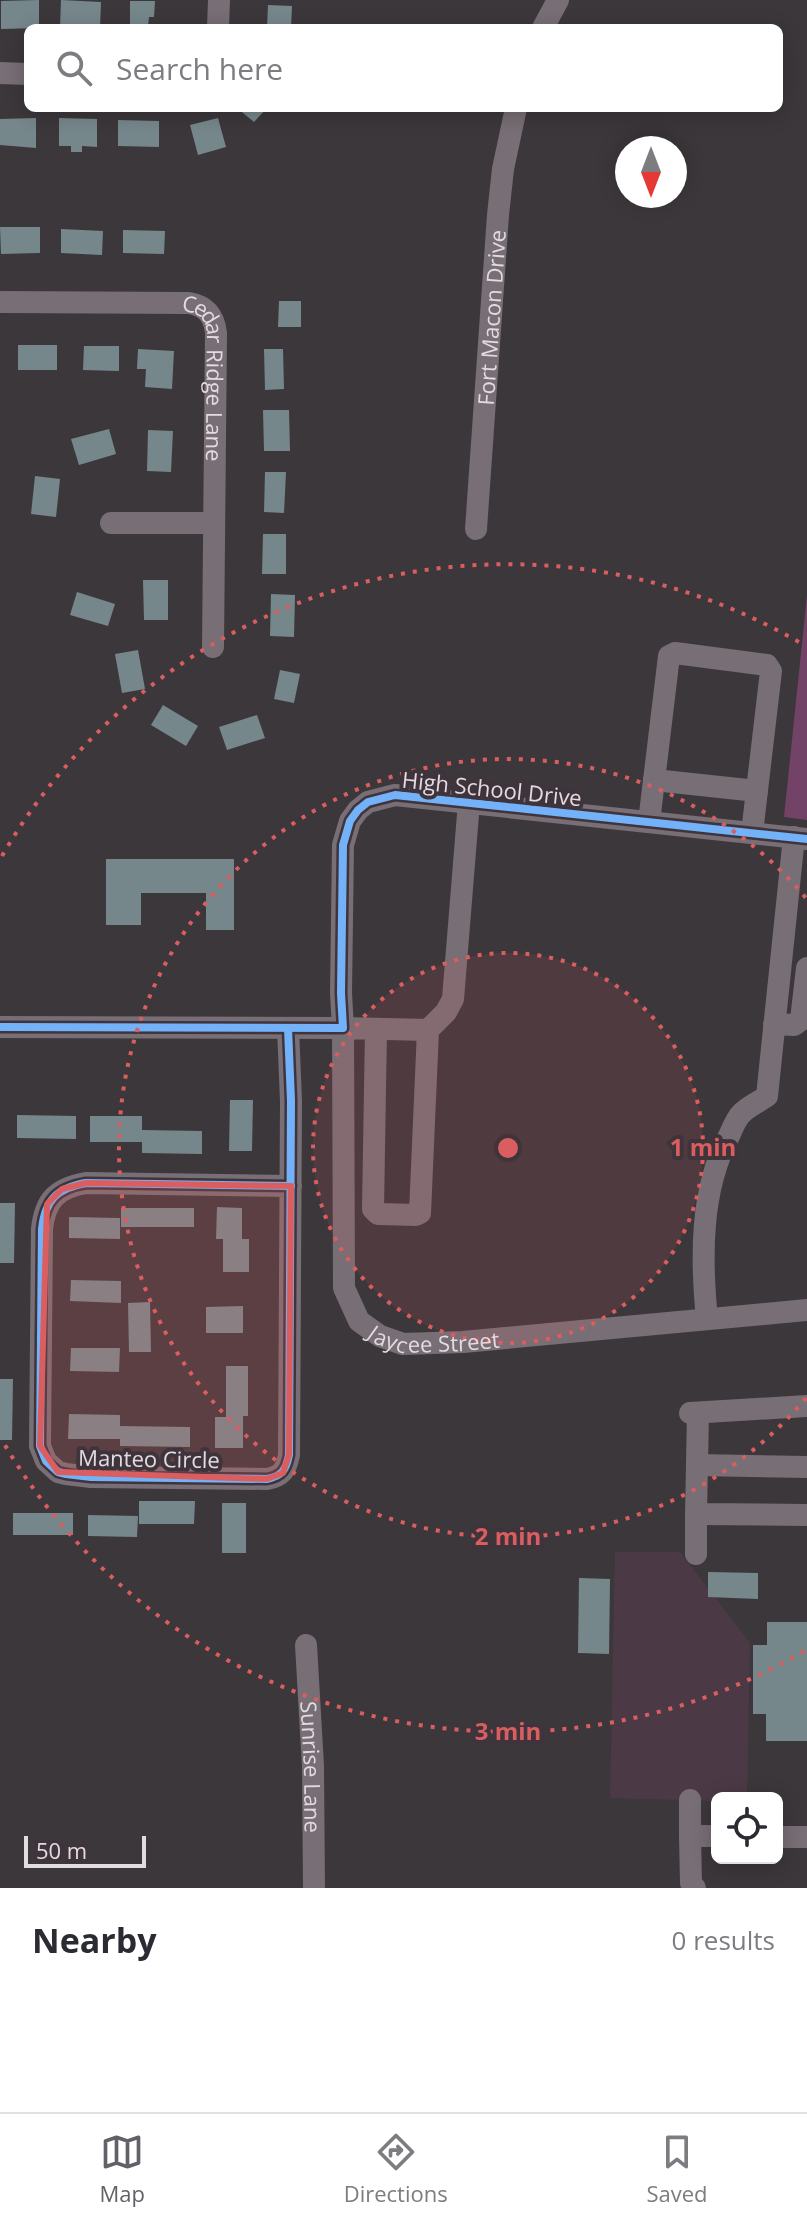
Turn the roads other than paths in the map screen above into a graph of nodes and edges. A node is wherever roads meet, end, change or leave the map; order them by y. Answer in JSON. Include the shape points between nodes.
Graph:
{"nodes":[{"id":1,"x":219,"y":0,"type":"edge"},
{"id":2,"x":558,"y":0,"type":"edge"},
{"id":3,"x":218,"y":24,"type":"edge"},
{"id":4,"x":545,"y":24,"type":"edge"},
{"id":5,"x":0,"y":73,"type":"edge"},
{"id":6,"x":24,"y":74,"type":"edge"},
{"id":7,"x":515,"y":112,"type":"edge"},
{"id":8,"x":0,"y":302,"type":"edge"},
{"id":9,"x":111,"y":523,"type":"dead end"},
{"id":10,"x":214,"y":523,"type":"junction"},
{"id":11,"x":476,"y":529,"type":"dead end"},
{"id":12,"x":213,"y":647,"type":"dead end"},
{"id":13,"x":654,"y":780,"type":"junction"},
{"id":14,"x":757,"y":791,"type":"junction"},
{"id":15,"x":469,"y":802,"type":"junction"},
{"id":16,"x":649,"y":822,"type":"junction"},
{"id":17,"x":752,"y":833,"type":"junction"},
{"id":18,"x":800,"y":850,"type":"edge"},
{"id":19,"x":807,"y":968,"type":"edge"},
{"id":20,"x":774,"y":1024,"type":"junction"},
{"id":21,"x":0,"y":1027,"type":"edge"},
{"id":22,"x":288,"y":1028,"type":"junction"},
{"id":23,"x":343,"y":1028,"type":"junction"},
{"id":24,"x":376,"y":1029,"type":"junction"},
{"id":25,"x":428,"y":1030,"type":"junction"},
{"id":26,"x":291,"y":1186,"type":"junction"},
{"id":27,"x":807,"y":1310,"type":"edge"},
{"id":28,"x":707,"y":1319,"type":"junction"},
{"id":29,"x":807,"y":1406,"type":"edge"},
{"id":30,"x":697,"y":1465,"type":"junction"},
{"id":31,"x":807,"y":1467,"type":"edge"},
{"id":32,"x":696,"y":1514,"type":"junction"},
{"id":33,"x":807,"y":1515,"type":"edge"},
{"id":34,"x":696,"y":1554,"type":"dead end"},
{"id":35,"x":306,"y":1645,"type":"dead end"},
{"id":36,"x":690,"y":1800,"type":"dead end"},
{"id":37,"x":690,"y":1836,"type":"junction"},
{"id":38,"x":711,"y":1836,"type":"edge"},
{"id":39,"x":783,"y":1837,"type":"edge"},
{"id":40,"x":807,"y":1837,"type":"edge"},
{"id":41,"x":314,"y":1888,"type":"edge"},
{"id":42,"x":695,"y":1888,"type":"edge"}],
"edges":[{"from":1,"to":3,"type":"street"},
{"from":2,"to":4,"type":"street"},
{"from":5,"to":6,"type":"street"},
{"from":7,"to":11,"type":"street","name":"Fort Macon Drive","via":[[498,215]]},
{"from":8,"to":10,"type":"street","name":"Cedar Ridge Lane","via":[[189,303],[212,315]]},
{"from":9,"to":10,"type":"street"},
{"from":10,"to":12,"type":"street","name":"Cedar Ridge Lane"},
{"from":13,"to":14,"type":"street"},
{"from":13,"to":14,"type":"street","via":[[669,656],[675,653],[767,665],[771,671]]},
{"from":13,"to":16,"type":"street"},
{"from":14,"to":17,"type":"street"},
{"from":15,"to":16,"type":"street","name":"High School Drive"},
{"from":15,"to":23,"type":"street","name":"High School Drive","via":[[395,795],[368,802],[350,821],[343,845]]},
{"from":15,"to":25,"type":"street","via":[[453,999]]},
{"from":16,"to":17,"type":"street","name":"High School Drive"},
{"from":17,"to":18,"type":"street","name":"High School Drive"},
{"from":18,"to":20,"type":"street"},
{"from":19,"to":20,"type":"street","via":[[801,1020]]},
{"from":20,"to":28,"type":"street","via":[[767,1096],[741,1113],[712,1179],[707,1204]]},
{"from":21,"to":22,"type":"street"},
{"from":22,"to":23,"type":"street"},
{"from":22,"to":26,"type":"street","name":"Manteo Circle"},
{"from":23,"to":24,"type":"street"},
{"from":23,"to":28,"type":"street","name":"Jaycee Street","via":[[344,1288],[359,1321],[403,1344]]},
{"from":24,"to":25,"type":"street"},
{"from":24,"to":25,"type":"street","via":[[373,1209],[378,1214],[416,1215]]},
{"from":26,"to":26,"type":"street","name":"Manteo Circle","via":[[86,1183],[53,1195],[42,1229],[40,1446],[58,1472],[267,1479],[283,1473],[289,1455]]},
{"from":27,"to":28,"type":"street","name":"Jaycee Street"},
{"from":29,"to":30,"type":"street","via":[[694,1413]]},
{"from":30,"to":31,"type":"street"},
{"from":30,"to":32,"type":"street"},
{"from":32,"to":33,"type":"street"},
{"from":32,"to":34,"type":"street"},
{"from":35,"to":41,"type":"street","name":"Sunrise Lane"},
{"from":36,"to":37,"type":"street"},
{"from":37,"to":38,"type":"street"},
{"from":37,"to":42,"type":"street"},
{"from":39,"to":40,"type":"street"}]}
